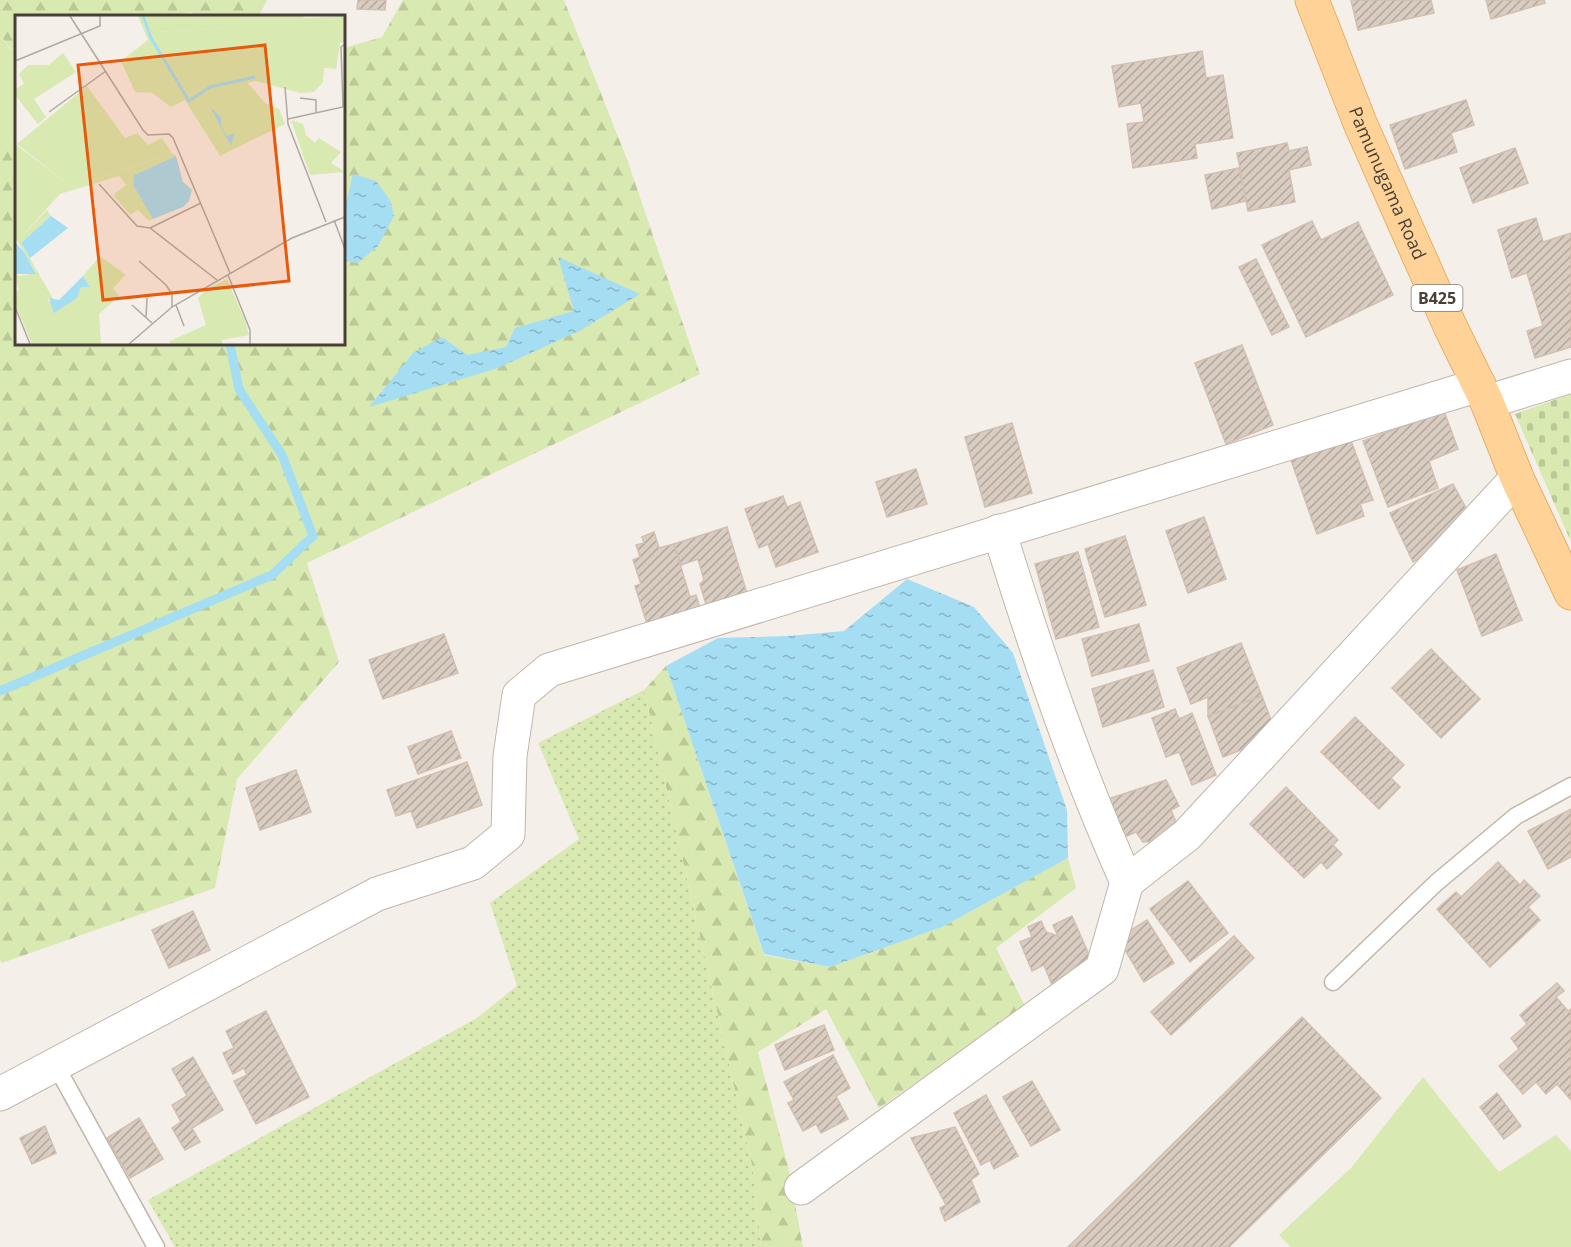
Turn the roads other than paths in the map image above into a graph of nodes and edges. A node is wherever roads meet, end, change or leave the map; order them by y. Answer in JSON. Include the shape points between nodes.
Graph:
{"nodes":[{"id":1,"x":1312,"y":0,"type":"edge"},
{"id":2,"x":1571,"y":376,"type":"edge"},
{"id":3,"x":1483,"y":393,"type":"junction"},
{"id":4,"x":1517,"y":478,"type":"junction"},
{"id":5,"x":999,"y":531,"type":"junction"},
{"id":6,"x":1571,"y":593,"type":"edge"},
{"id":7,"x":1571,"y":786,"type":"edge"},
{"id":8,"x":1127,"y":882,"type":"junction"},
{"id":9,"x":1333,"y":982,"type":"dead end"},
{"id":10,"x":56,"y":1064,"type":"junction"},
{"id":11,"x":0,"y":1094,"type":"edge"},
{"id":12,"x":801,"y":1188,"type":"dead end"},
{"id":13,"x":156,"y":1247,"type":"edge"}],
"edges":[{"from":1,"to":3,"type":"main road","name":"Pamunugama Road","number":"B425","via":[[1360,123]]},
{"from":2,"to":3,"type":"street"},
{"from":3,"to":4,"type":"main road","name":"Pamunugama Road","number":"B425"},
{"from":3,"to":5,"type":"street"},
{"from":4,"to":6,"type":"main road","name":"Pamunugama Road","number":"B425"},
{"from":4,"to":8,"type":"street","via":[[1187,835]]},
{"from":5,"to":8,"type":"street","via":[[1034,645]]},
{"from":5,"to":10,"type":"street","via":[[549,670],[519,694],[510,756],[508,834],[473,863],[376,894]]},
{"from":7,"to":9,"type":"lane","via":[[1516,816],[1436,884]]},
{"from":8,"to":12,"type":"street","via":[[1102,969]]},
{"from":10,"to":11,"type":"street"},
{"from":10,"to":13,"type":"lane"}]}
